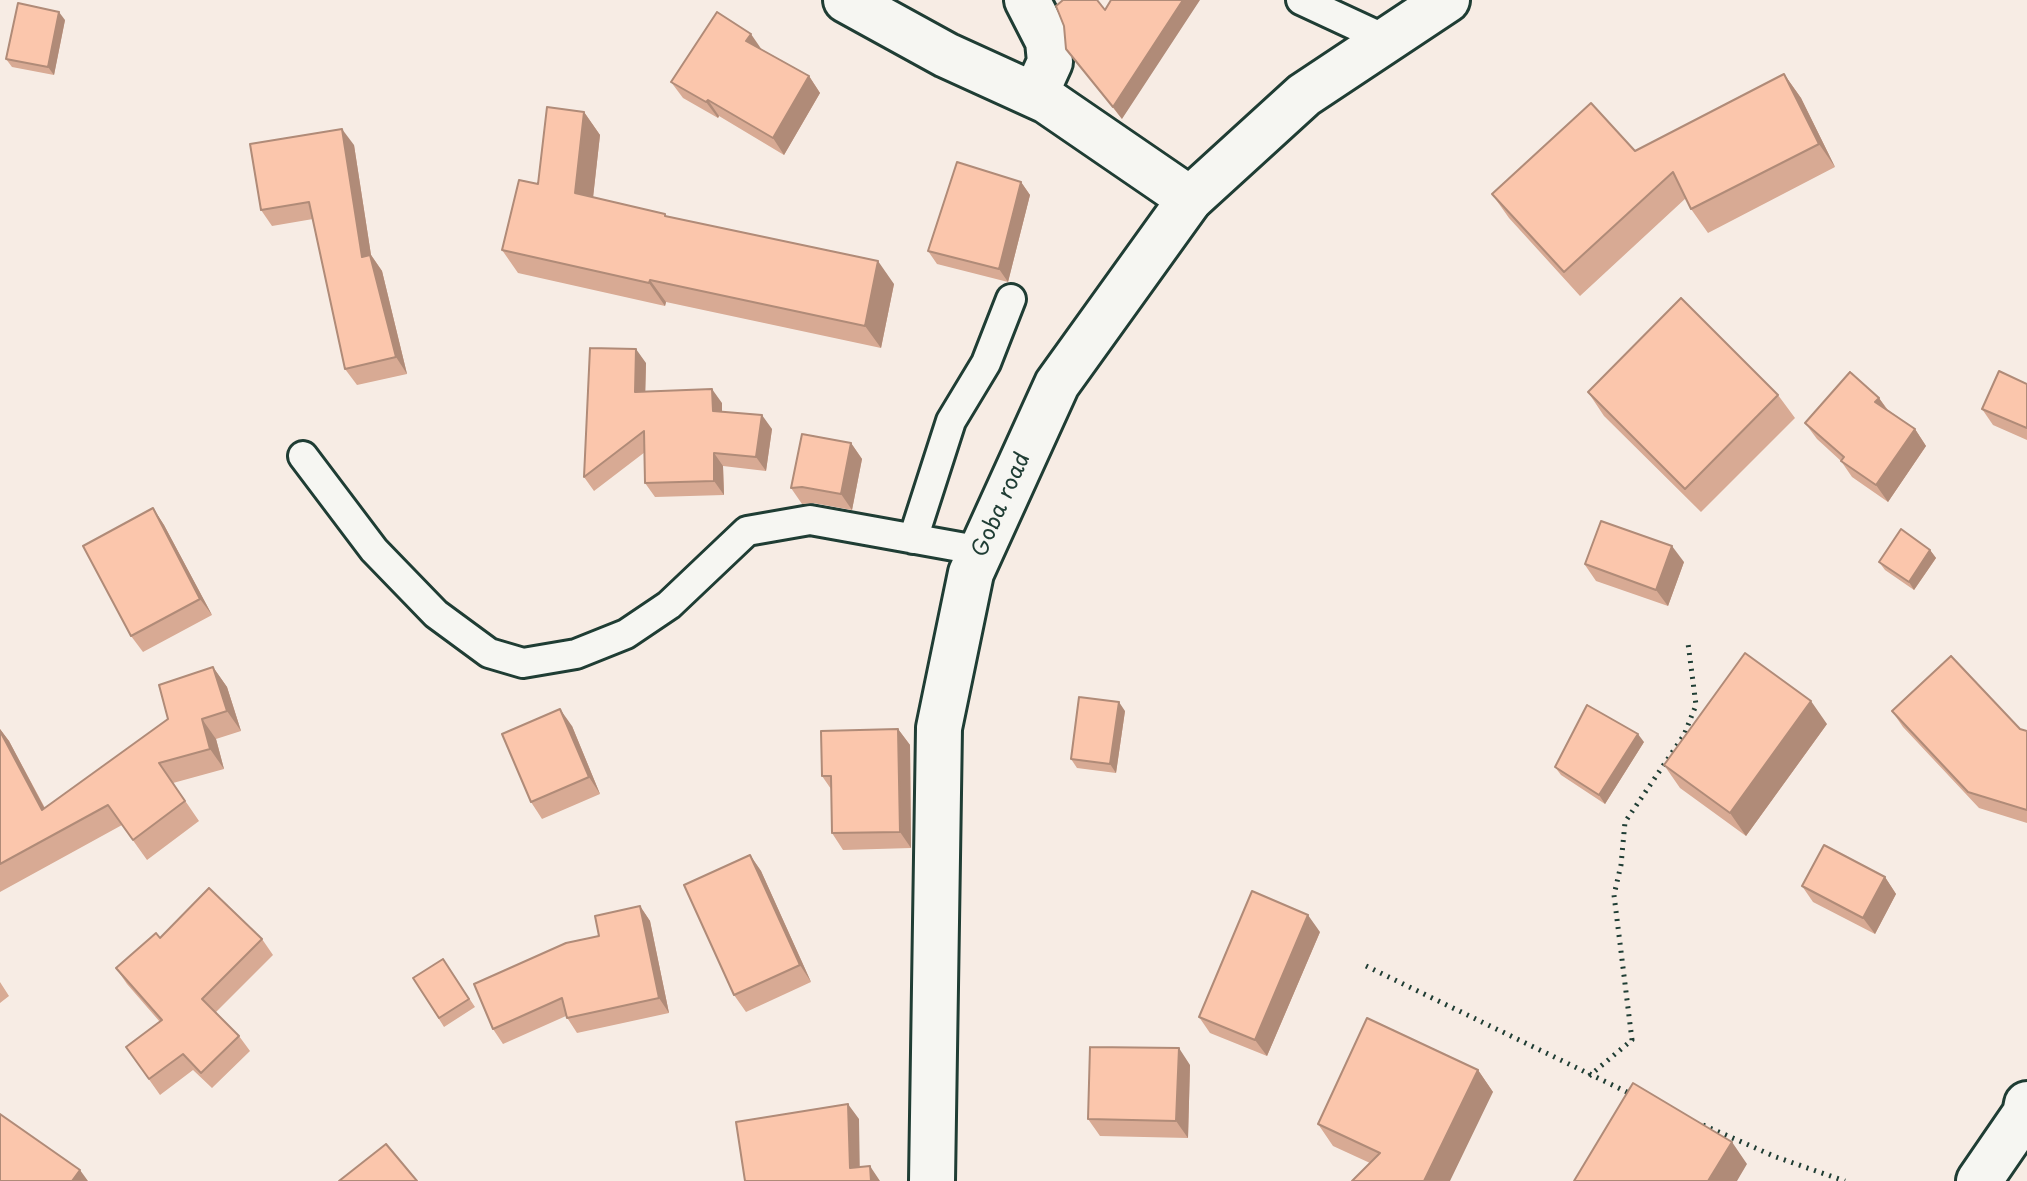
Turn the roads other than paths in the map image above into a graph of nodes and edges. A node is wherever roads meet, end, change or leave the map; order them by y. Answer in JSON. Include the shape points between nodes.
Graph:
{"nodes":[{"id":1,"x":846,"y":0,"type":"edge"},
{"id":2,"x":1027,"y":0,"type":"edge"},
{"id":3,"x":1301,"y":0,"type":"edge"},
{"id":4,"x":1447,"y":0,"type":"edge"},
{"id":5,"x":1387,"y":40,"type":"junction"},
{"id":6,"x":1035,"y":95,"type":"junction"},
{"id":7,"x":1190,"y":199,"type":"junction"},
{"id":8,"x":1011,"y":299,"type":"dead end"},
{"id":9,"x":303,"y":456,"type":"dead end"},
{"id":10,"x":913,"y":539,"type":"junction"},
{"id":11,"x":982,"y":551,"type":"junction"},
{"id":12,"x":2027,"y":1104,"type":"edge"},
{"id":13,"x":932,"y":1181,"type":"edge"},
{"id":14,"x":1979,"y":1181,"type":"edge"}],
"edges":[{"from":1,"to":6,"type":"street","via":[[946,55]]},
{"from":2,"to":6,"type":"street","via":[[1048,41],[1050,62]]},
{"from":3,"to":5,"type":"lane"},
{"from":4,"to":5,"type":"street","name":"Goba road"},
{"from":5,"to":7,"type":"street","name":"Goba road","via":[[1304,95]]},
{"from":6,"to":7,"type":"street"},
{"from":7,"to":11,"type":"street","name":"Goba road","via":[[1057,384]]},
{"from":8,"to":10,"type":"lane","via":[[986,363],[951,421]]},
{"from":9,"to":10,"type":"lane","via":[[374,550],[436,614],[489,653],[523,663],[576,654],[626,634],[669,605],[747,531],[810,520]]},
{"from":10,"to":11,"type":"lane"},
{"from":11,"to":13,"type":"street","name":"Goba road","via":[[971,573],[939,728]]},
{"from":12,"to":14,"type":"street"}]}
